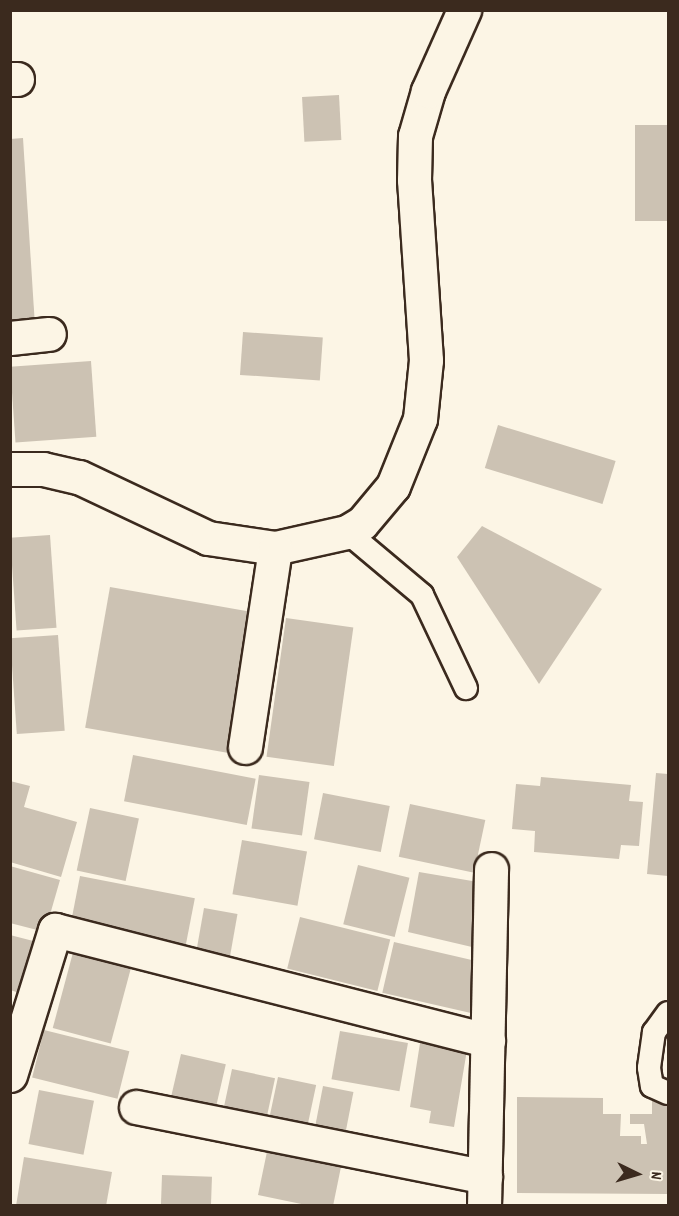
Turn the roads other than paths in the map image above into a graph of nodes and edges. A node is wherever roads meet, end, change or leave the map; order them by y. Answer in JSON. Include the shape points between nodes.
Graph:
{"nodes":[{"id":1,"x":464,"y":10,"type":"edge"},
{"id":2,"x":49,"y":334,"type":"dead end"},
{"id":3,"x":10,"y":338,"type":"edge"},
{"id":4,"x":10,"y":469,"type":"edge"},
{"id":5,"x":347,"y":532,"type":"junction"},
{"id":6,"x":274,"y":548,"type":"junction"},
{"id":7,"x":466,"y":688,"type":"dead end"},
{"id":8,"x":245,"y":747,"type":"dead end"},
{"id":9,"x":491,"y":869,"type":"dead end"},
{"id":10,"x":669,"y":1013,"type":"edge"},
{"id":11,"x":488,"y":1040,"type":"junction"},
{"id":12,"x":10,"y":1075,"type":"edge"},
{"id":13,"x":669,"y":1093,"type":"edge"},
{"id":14,"x":136,"y":1107,"type":"dead end"},
{"id":15,"x":484,"y":1191,"type":"edge"}],
"edges":[{"from":1,"to":5,"type":"street","via":[[428,91],[415,136],[414,180],[426,360],[420,419],[393,486],[362,523]]},
{"from":2,"to":3,"type":"street"},
{"from":4,"to":6,"type":"street","via":[[43,469],[79,477],[208,538]]},
{"from":5,"to":6,"type":"street"},
{"from":5,"to":7,"type":"lane","via":[[422,594]]},
{"from":6,"to":8,"type":"street"},
{"from":9,"to":11,"type":"street"},
{"from":10,"to":13,"type":"lane","via":[[654,1032],[649,1068],[652,1086]]},
{"from":11,"to":12,"type":"street","via":[[55,930]]},
{"from":11,"to":15,"type":"street"},
{"from":14,"to":15,"type":"street"}]}
